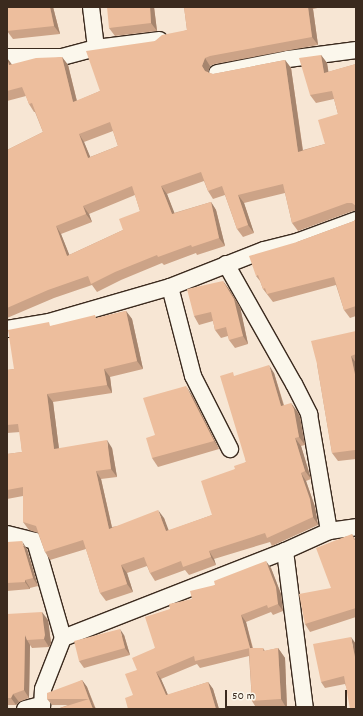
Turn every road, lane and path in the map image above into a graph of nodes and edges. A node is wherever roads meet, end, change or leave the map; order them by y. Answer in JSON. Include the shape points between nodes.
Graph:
{"nodes":[{"id":1,"x":91,"y":7,"type":"edge"},
{"id":2,"x":159,"y":40,"type":"edge"},
{"id":3,"x":96,"y":48,"type":"junction"},
{"id":4,"x":356,"y":50,"type":"edge"},
{"id":5,"x":7,"y":57,"type":"edge"},
{"id":6,"x":217,"y":73,"type":"edge"},
{"id":7,"x":356,"y":220,"type":"edge"},
{"id":8,"x":226,"y":264,"type":"junction"},
{"id":9,"x":170,"y":287,"type":"junction"},
{"id":10,"x":7,"y":329,"type":"edge"},
{"id":11,"x":230,"y":449,"type":"dead end"},
{"id":12,"x":356,"y":527,"type":"edge"},
{"id":13,"x":329,"y":531,"type":"junction"},
{"id":14,"x":7,"y":534,"type":"edge"},
{"id":15,"x":285,"y":551,"type":"junction"},
{"id":16,"x":63,"y":638,"type":"junction"},
{"id":17,"x":41,"y":707,"type":"edge"},
{"id":18,"x":26,"y":709,"type":"edge"},
{"id":19,"x":304,"y":709,"type":"edge"}],
"edges":[{"from":1,"to":3,"type":"street"},
{"from":2,"to":3,"type":"street"},
{"from":3,"to":5,"type":"street","via":[[62,57]]},
{"from":4,"to":6,"type":"street","via":[[288,59]]},
{"from":7,"to":8,"type":"street"},
{"from":8,"to":9,"type":"street"},
{"from":8,"to":13,"type":"street","via":[[309,414]]},
{"from":9,"to":10,"type":"street","via":[[49,322]]},
{"from":9,"to":11,"type":"street","via":[[193,376]]},
{"from":12,"to":13,"type":"street"},
{"from":13,"to":15,"type":"street"},
{"from":14,"to":16,"type":"street","via":[[35,542]]},
{"from":15,"to":16,"type":"street"},
{"from":15,"to":19,"type":"street"},
{"from":16,"to":17,"type":"street","via":[[43,690]]},
{"from":17,"to":18,"type":"street"}]}
